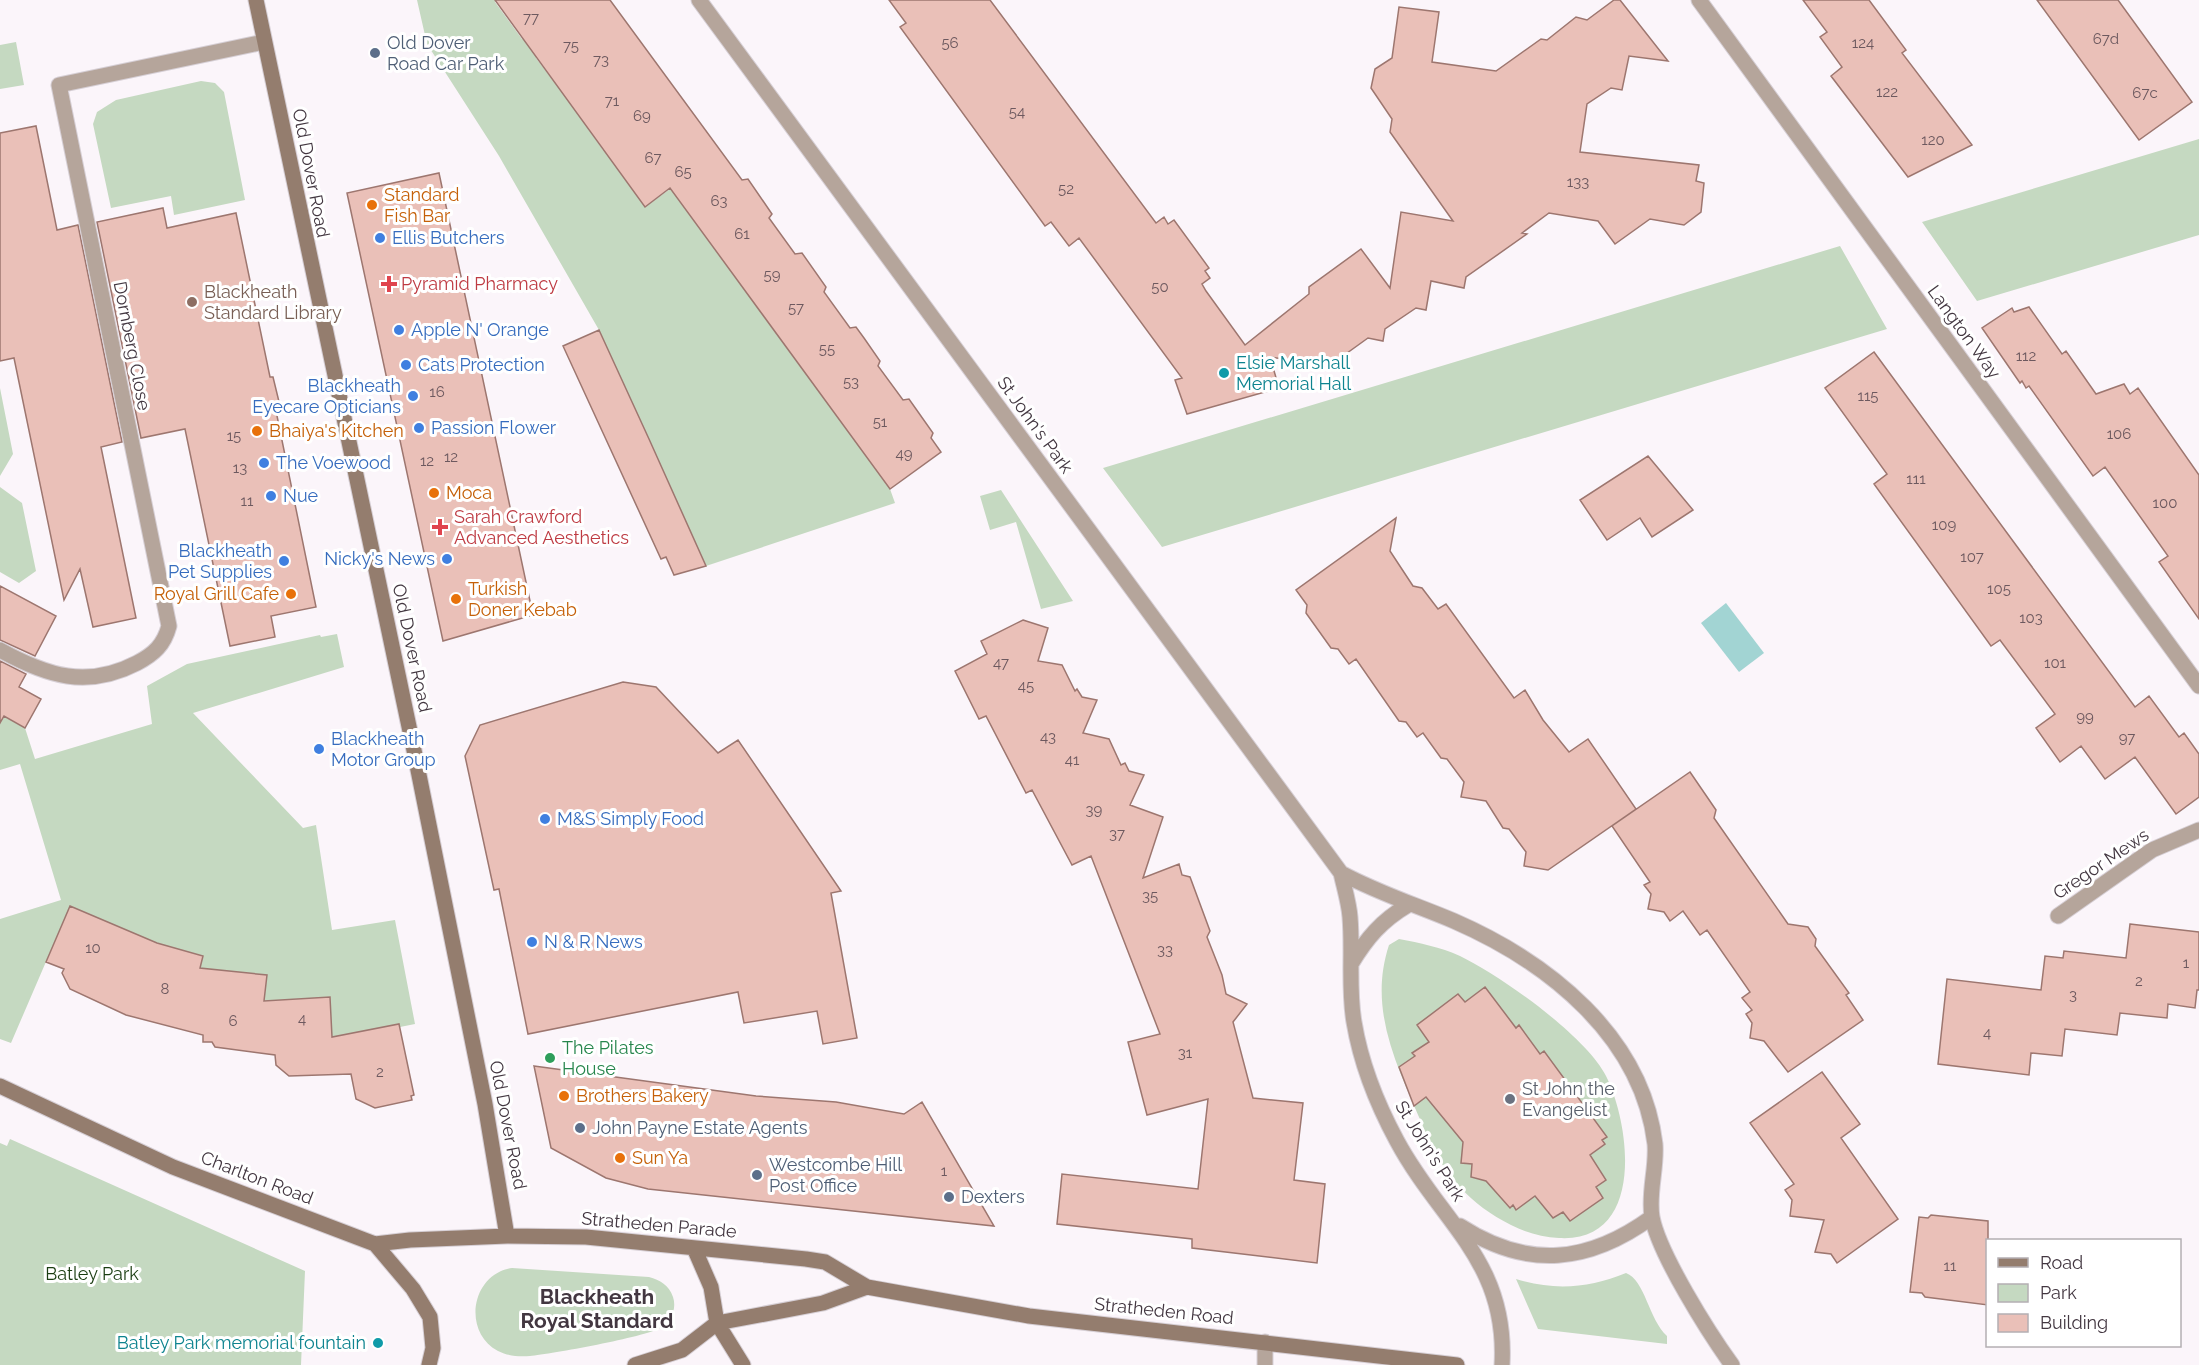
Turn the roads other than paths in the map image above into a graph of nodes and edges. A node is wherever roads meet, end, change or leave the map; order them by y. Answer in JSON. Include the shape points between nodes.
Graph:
{"nodes":[{"id":1,"x":256,"y":0,"type":"edge"},
{"id":2,"x":699,"y":0,"type":"edge"},
{"id":3,"x":1699,"y":0,"type":"edge"},
{"id":4,"x":264,"y":42,"type":"junction"},
{"id":5,"x":0,"y":650,"type":"edge"},
{"id":6,"x":2199,"y":686,"type":"edge"},
{"id":7,"x":2199,"y":830,"type":"edge"},
{"id":8,"x":1341,"y":873,"type":"junction"},
{"id":9,"x":1408,"y":905,"type":"junction"},
{"id":10,"x":2058,"y":916,"type":"dead end"},
{"id":11,"x":1351,"y":964,"type":"junction"},
{"id":12,"x":0,"y":1086,"type":"edge"},
{"id":13,"x":1652,"y":1217,"type":"junction"},
{"id":14,"x":1448,"y":1218,"type":"junction"},
{"id":15,"x":507,"y":1236,"type":"junction"},
{"id":16,"x":375,"y":1244,"type":"junction"},
{"id":17,"x":694,"y":1248,"type":"junction"},
{"id":18,"x":806,"y":1259,"type":"joint"},
{"id":19,"x":867,"y":1287,"type":"junction"},
{"id":20,"x":717,"y":1323,"type":"junction"},
{"id":21,"x":1265,"y":1342,"type":"junction"},
{"id":22,"x":429,"y":1365,"type":"edge"},
{"id":23,"x":635,"y":1365,"type":"edge"},
{"id":24,"x":743,"y":1365,"type":"edge"},
{"id":25,"x":1265,"y":1365,"type":"edge"},
{"id":26,"x":1457,"y":1365,"type":"edge"},
{"id":27,"x":1502,"y":1365,"type":"edge"},
{"id":28,"x":1732,"y":1365,"type":"edge"}],
"edges":[{"from":1,"to":4,"type":"main road","name":"Old Dover Road"},
{"from":2,"to":8,"type":"street","name":"St John's Park"},
{"from":3,"to":6,"type":"street","name":"Langton Way"},
{"from":4,"to":5,"type":"street","name":"Dornberg Close","via":[[59,85],[169,626],[165,642],[151,656],[114,674],[92,678],[43,671]]},
{"from":4,"to":15,"type":"main road","name":"Old Dover Road","via":[[413,746],[485,1104]]},
{"from":7,"to":10,"type":"street","name":"Gregor Mews","via":[[2152,850]]},
{"from":8,"to":9,"type":"street","name":"St John's Park"},
{"from":8,"to":11,"type":"street","name":"St John's Park","via":[[1350,916]]},
{"from":9,"to":11,"type":"street","via":[[1385,918]]},
{"from":9,"to":13,"type":"street","name":"St John's Park","via":[[1452,920],[1529,962],[1597,1019],[1622,1050],[1638,1083],[1655,1146]]},
{"from":11,"to":14,"type":"street","name":"St John's Park","via":[[1354,1021],[1378,1105],[1398,1143]]},
{"from":12,"to":16,"type":"main road","name":"Charlton Road","via":[[173,1167]]},
{"from":13,"to":14,"type":"street","name":"St John's Park","via":[[1609,1245],[1563,1256],[1502,1247]]},
{"from":13,"to":28,"type":"street","name":"St John's Park","via":[[1677,1273]]},
{"from":14,"to":27,"type":"street","name":"St John's Park","via":[[1469,1242],[1496,1299],[1502,1326]]},
{"from":15,"to":16,"type":"main road"},
{"from":15,"to":17,"type":"main road","name":"Stratheden Parade","via":[[586,1237]]},
{"from":16,"to":22,"type":"main road","name":"Charlton Road","via":[[430,1317],[433,1348]]},
{"from":17,"to":18,"type":"main road","name":"Stratheden Parade"},
{"from":17,"to":20,"type":"main road","via":[[711,1287]]},
{"from":18,"to":19,"type":"main road","name":"Stratheden Road","via":[[825,1262]]},
{"from":19,"to":20,"type":"main road","via":[[823,1303]]},
{"from":19,"to":21,"type":"main road","name":"Stratheden Road","via":[[1029,1316]]},
{"from":20,"to":23,"type":"main road","via":[[682,1350]]},
{"from":20,"to":24,"type":"main road"},
{"from":21,"to":25,"type":"street"},
{"from":21,"to":26,"type":"main road","name":"Stratheden Road"}]}
